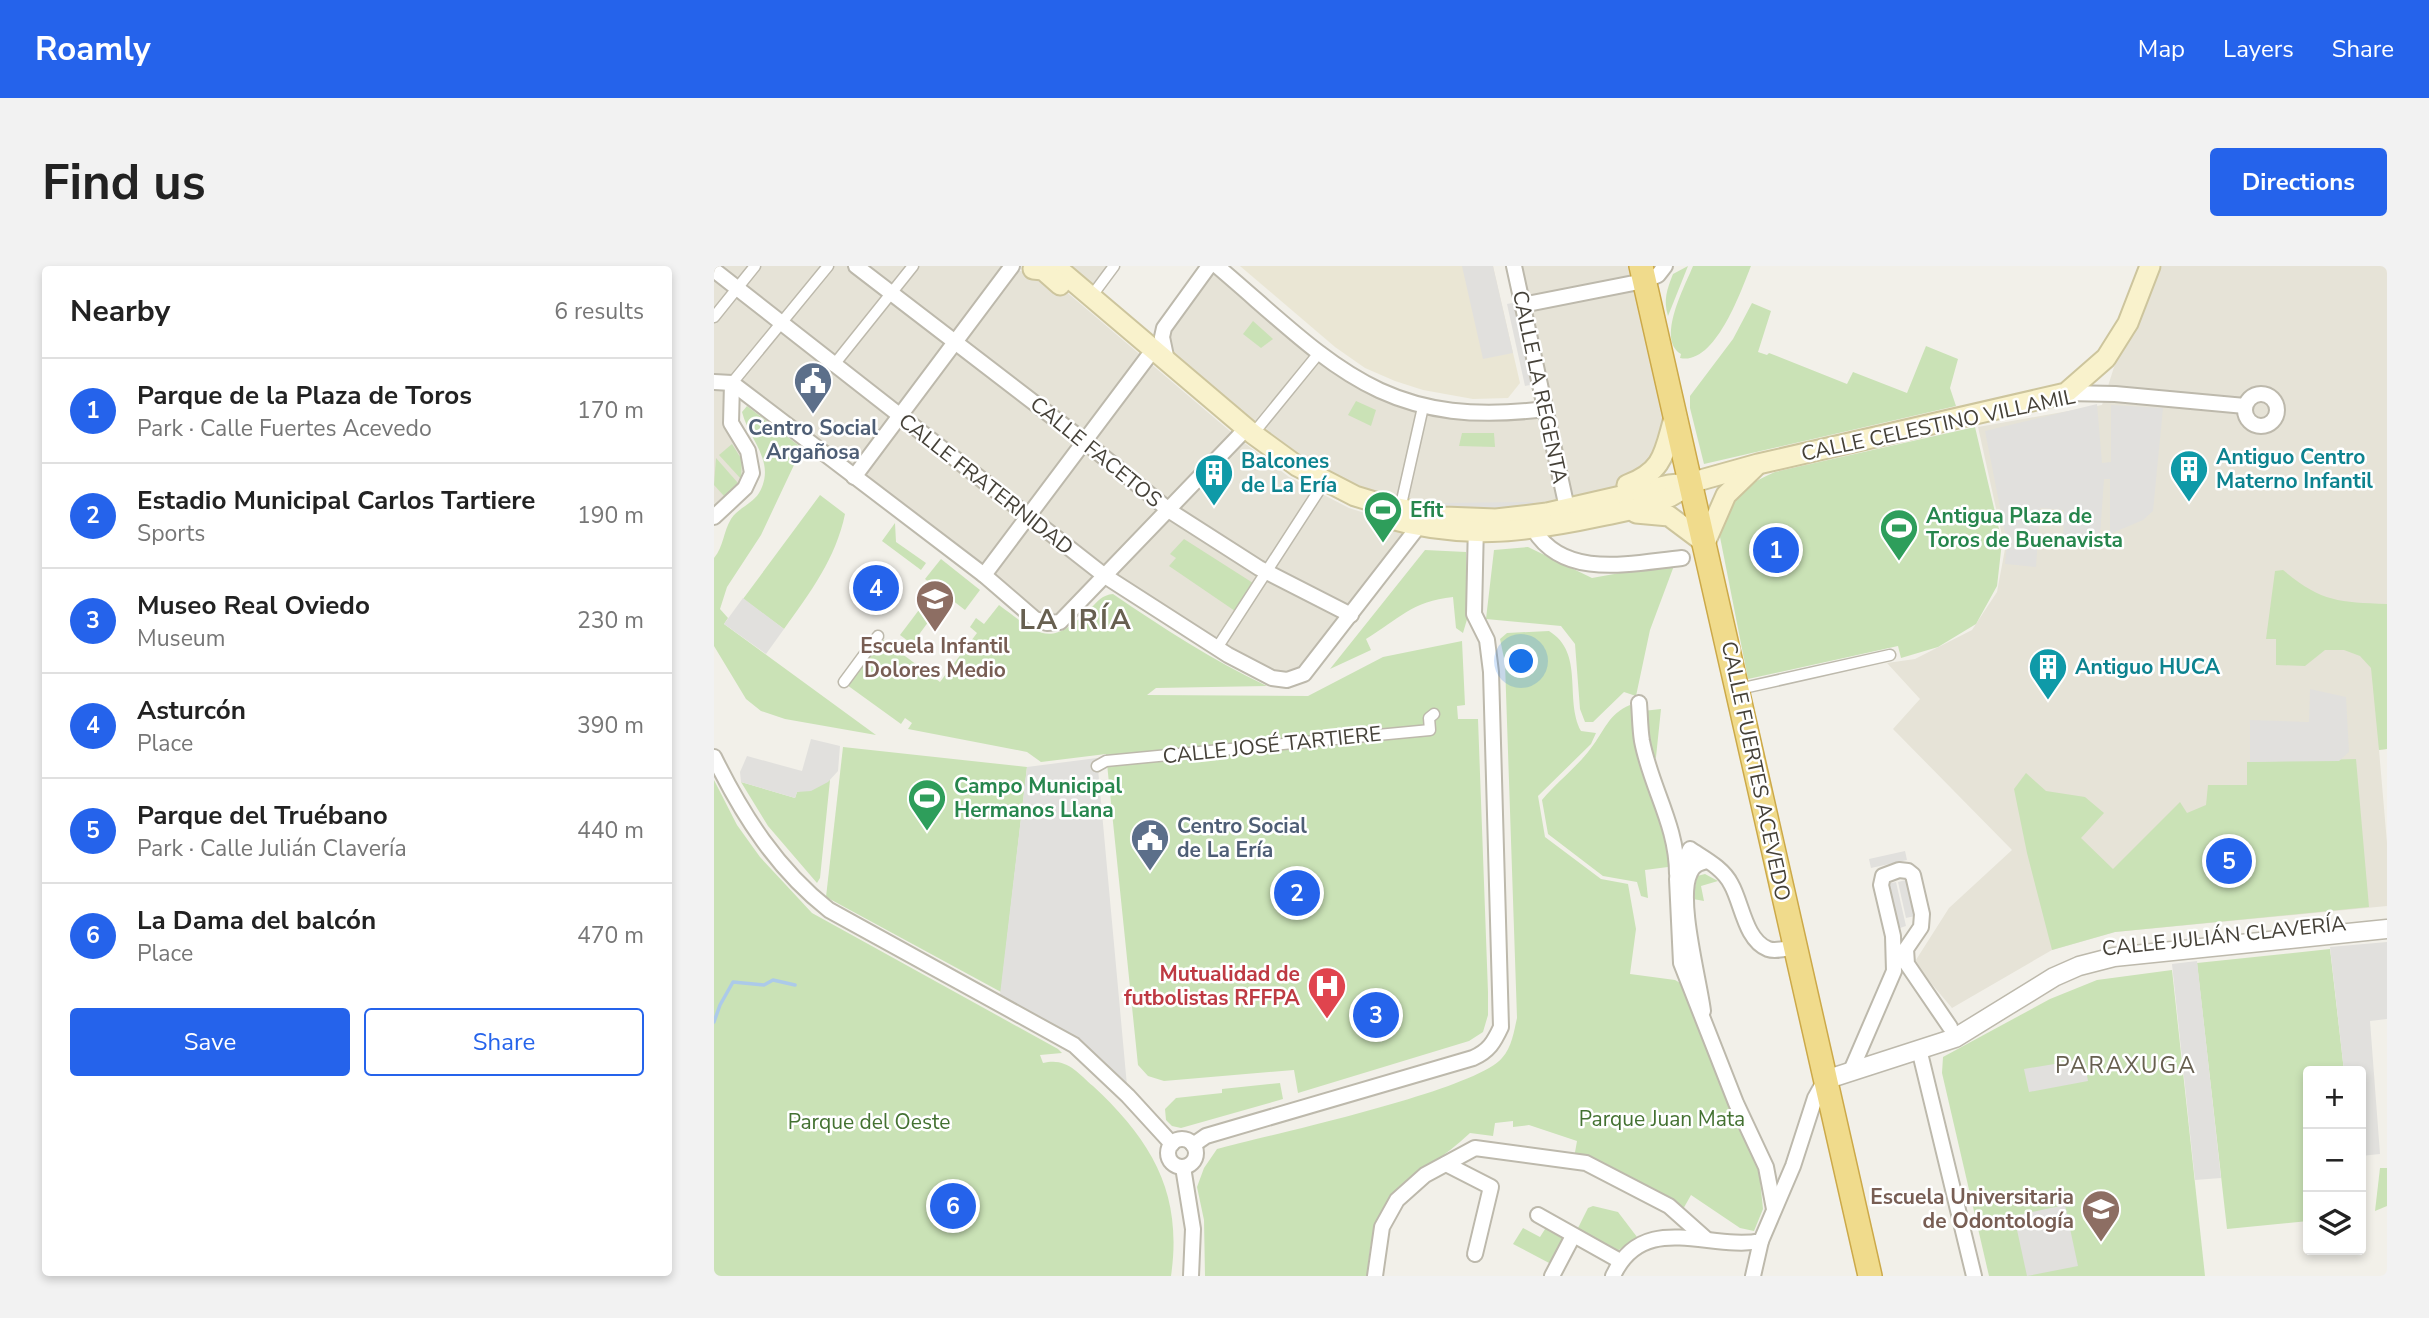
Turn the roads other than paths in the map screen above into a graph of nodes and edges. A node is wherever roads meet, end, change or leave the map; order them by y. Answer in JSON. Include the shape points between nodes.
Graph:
{"nodes":[{"id":1,"x":755,"y":266,"type":"edge"},
{"id":2,"x":828,"y":266,"type":"edge"},
{"id":3,"x":856,"y":266,"type":"edge"},
{"id":4,"x":913,"y":266,"type":"edge"},
{"id":5,"x":1055,"y":266,"type":"edge"},
{"id":6,"x":1114,"y":266,"type":"edge"},
{"id":7,"x":1209,"y":266,"type":"edge"},
{"id":8,"x":1217,"y":266,"type":"edge"},
{"id":9,"x":1514,"y":266,"type":"edge"},
{"id":10,"x":1665,"y":266,"type":"edge"},
{"id":11,"x":2150,"y":266,"type":"edge"},
{"id":12,"x":1024,"y":267,"type":"edge"},
{"id":13,"x":714,"y":270,"type":"edge"},
{"id":14,"x":1642,"y":273,"type":"edge"},
{"id":15,"x":737,"y":288,"type":"junction"},
{"id":16,"x":891,"y":292,"type":"junction"},
{"id":17,"x":1091,"y":297,"type":"junction"},
{"id":18,"x":1522,"y":305,"type":"junction"},
{"id":19,"x":714,"y":317,"type":"edge"},
{"id":20,"x":780,"y":324,"type":"junction"},
{"id":21,"x":1164,"y":328,"type":"junction"},
{"id":22,"x":1139,"y":337,"type":"junction"},
{"id":23,"x":956,"y":341,"type":"junction"},
{"id":24,"x":1319,"y":353,"type":"junction"},
{"id":25,"x":1147,"y":358,"type":"junction"},
{"id":26,"x":1167,"y":361,"type":"junction"},
{"id":27,"x":833,"y":366,"type":"junction"},
{"id":28,"x":714,"y":382,"type":"edge"},
{"id":29,"x":732,"y":383,"type":"junction"},
{"id":30,"x":2066,"y":393,"type":"junction"},
{"id":31,"x":2245,"y":406,"type":"dead end"},
{"id":32,"x":1423,"y":407,"type":"junction"},
{"id":33,"x":1545,"y":409,"type":"junction"},
{"id":34,"x":899,"y":417,"type":"junction"},
{"id":35,"x":1674,"y":418,"type":"junction"},
{"id":36,"x":1246,"y":435,"type":"junction"},
{"id":37,"x":1084,"y":441,"type":"junction"},
{"id":38,"x":1758,"y":464,"type":"junction"},
{"id":39,"x":855,"y":477,"type":"junction"},
{"id":40,"x":1690,"y":483,"type":"junction"},
{"id":41,"x":1318,"y":492,"type":"junction"},
{"id":42,"x":1567,"y":508,"type":"junction"},
{"id":43,"x":1400,"y":509,"type":"junction"},
{"id":44,"x":1170,"y":511,"type":"junction"},
{"id":45,"x":1617,"y":513,"type":"junction"},
{"id":46,"x":714,"y":517,"type":"edge"},
{"id":47,"x":1027,"y":517,"type":"junction"},
{"id":48,"x":1476,"y":526,"type":"junction"},
{"id":49,"x":1418,"y":527,"type":"junction"},
{"id":50,"x":1534,"y":530,"type":"junction"},
{"id":51,"x":1706,"y":543,"type":"junction"},
{"id":52,"x":1682,"y":558,"type":"dead end"},
{"id":53,"x":1266,"y":571,"type":"junction"},
{"id":54,"x":984,"y":575,"type":"junction"},
{"id":55,"x":1105,"y":576,"type":"junction"},
{"id":56,"x":1351,"y":615,"type":"junction"},
{"id":57,"x":878,"y":636,"type":"dead end"},
{"id":58,"x":1217,"y":648,"type":"junction"},
{"id":59,"x":1890,"y":654,"type":"dead end"},
{"id":60,"x":844,"y":682,"type":"dead end"},
{"id":61,"x":1739,"y":689,"type":"junction"},
{"id":62,"x":1639,"y":703,"type":"dead end"},
{"id":63,"x":1434,"y":715,"type":"dead end"},
{"id":64,"x":714,"y":757,"type":"edge"},
{"id":65,"x":1097,"y":765,"type":"dead end"},
{"id":66,"x":1672,"y":827,"type":"junction"},
{"id":67,"x":1690,"y":849,"type":"junction"},
{"id":68,"x":1707,"y":861,"type":"junction"},
{"id":69,"x":1677,"y":879,"type":"junction"},
{"id":70,"x":2387,"y":919,"type":"edge"},
{"id":71,"x":2387,"y":929,"type":"edge"},
{"id":72,"x":1892,"y":932,"type":"junction"},
{"id":73,"x":1915,"y":936,"type":"junction"},
{"id":74,"x":1795,"y":947,"type":"junction"},
{"id":75,"x":1688,"y":962,"type":"junction"},
{"id":76,"x":1900,"y":968,"type":"junction"},
{"id":77,"x":1950,"y":1027,"type":"junction"},
{"id":78,"x":1919,"y":1049,"type":"junction"},
{"id":79,"x":1850,"y":1073,"type":"junction"},
{"id":80,"x":1825,"y":1080,"type":"junction"},
{"id":81,"x":1172,"y":1144,"type":"junction"},
{"id":82,"x":1193,"y":1144,"type":"junction"},
{"id":83,"x":1447,"y":1164,"type":"junction"},
{"id":84,"x":1793,"y":1166,"type":"junction"},
{"id":85,"x":1183,"y":1167,"type":"junction"},
{"id":86,"x":1766,"y":1167,"type":"junction"},
{"id":87,"x":1774,"y":1209,"type":"junction"},
{"id":88,"x":1538,"y":1215,"type":"dead end"},
{"id":89,"x":1573,"y":1236,"type":"junction"},
{"id":90,"x":1705,"y":1238,"type":"junction"},
{"id":91,"x":1761,"y":1241,"type":"junction"},
{"id":92,"x":1475,"y":1254,"type":"dead end"},
{"id":93,"x":1620,"y":1261,"type":"junction"},
{"id":94,"x":1191,"y":1276,"type":"edge"},
{"id":95,"x":1375,"y":1276,"type":"edge"},
{"id":96,"x":1552,"y":1276,"type":"edge"},
{"id":97,"x":1613,"y":1276,"type":"edge"},
{"id":98,"x":1753,"y":1276,"type":"edge"},
{"id":99,"x":1870,"y":1276,"type":"edge"},
{"id":100,"x":1974,"y":1276,"type":"edge"}],
"edges":[{"from":1,"to":15,"type":"street"},
{"from":2,"to":20,"type":"street"},
{"from":3,"to":16,"type":"street","name":"CALLE FACETOS"},
{"from":4,"to":16,"type":"street"},
{"from":5,"to":17,"type":"main road"},
{"from":6,"to":17,"type":"street"},
{"from":7,"to":21,"type":"street"},
{"from":8,"to":24,"type":"street"},
{"from":9,"to":18,"type":"street","name":"CALLE LA REGENTA"},
{"from":10,"to":14,"type":"street","via":[[1658,275]]},
{"from":11,"to":30,"type":"main road","via":[[2128,323],[2106,358]]},
{"from":12,"to":23,"type":"street"},
{"from":12,"to":25,"type":"main road","via":[[1044,270]]},
{"from":13,"to":15,"type":"street","name":"CALLE FRATERNIDAD"},
{"from":14,"to":18,"type":"street"},
{"from":14,"to":35,"type":"highway","name":"CALLE FUERTES ACEVEDO"},
{"from":15,"to":19,"type":"street"},
{"from":15,"to":20,"type":"street","name":"CALLE FRATERNIDAD"},
{"from":16,"to":23,"type":"street","name":"CALLE FACETOS"},
{"from":16,"to":27,"type":"street"},
{"from":17,"to":22,"type":"main road"},
{"from":18,"to":33,"type":"street","name":"CALLE LA REGENTA"},
{"from":20,"to":27,"type":"street","name":"CALLE FRATERNIDAD"},
{"from":20,"to":29,"type":"street"},
{"from":21,"to":22,"type":"street"},
{"from":21,"to":26,"type":"street"},
{"from":22,"to":26,"type":"main road"},
{"from":23,"to":34,"type":"street"},
{"from":23,"to":37,"type":"street","name":"CALLE FACETOS"},
{"from":24,"to":32,"type":"street","via":[[1360,382]]},
{"from":24,"to":36,"type":"street"},
{"from":25,"to":36,"type":"main road"},
{"from":25,"to":37,"type":"street"},
{"from":26,"to":36,"type":"main road"},
{"from":27,"to":34,"type":"street","name":"CALLE FRATERNIDAD"},
{"from":28,"to":29,"type":"street"},
{"from":29,"to":39,"type":"street"},
{"from":29,"to":46,"type":"street","via":[[731,423],[750,456],[751,472],[746,488]]},
{"from":30,"to":31,"type":"street","name":"CALLE CELESTINO VILLAMIL"},
{"from":30,"to":38,"type":"main road","name":"CALLE CELESTINO VILLAMIL"},
{"from":32,"to":33,"type":"street","via":[[1489,414]]},
{"from":32,"to":43,"type":"street"},
{"from":33,"to":42,"type":"street","name":"CALLE LA REGENTA"},
{"from":34,"to":39,"type":"street"},
{"from":34,"to":47,"type":"street","name":"CALLE FRATERNIDAD"},
{"from":35,"to":40,"type":"highway","name":"CALLE FUERTES ACEVEDO"},
{"from":35,"to":42,"type":"main road","via":[[1663,457],[1647,477]]},
{"from":36,"to":41,"type":"main road"},
{"from":36,"to":43,"type":"main road","via":[[1355,496]]},
{"from":36,"to":44,"type":"street"},
{"from":37,"to":44,"type":"street","name":"CALLE FACETOS"},
{"from":37,"to":47,"type":"street"},
{"from":38,"to":40,"type":"main road","name":"CALLE CELESTINO VILLAMIL"},
{"from":38,"to":51,"type":"main road","via":[[1726,495]]},
{"from":39,"to":54,"type":"street"},
{"from":40,"to":42,"type":"main road"},
{"from":40,"to":45,"type":"main road","via":[[1672,496]]},
{"from":40,"to":51,"type":"highway","name":"CALLE FUERTES ACEVEDO"},
{"from":41,"to":49,"type":"main road"},
{"from":41,"to":53,"type":"street"},
{"from":42,"to":48,"type":"main road"},
{"from":43,"to":48,"type":"main road"},
{"from":44,"to":53,"type":"street","name":"CALLE FACETOS"},
{"from":44,"to":55,"type":"street"},
{"from":45,"to":50,"type":"main road"},
{"from":45,"to":51,"type":"main road","via":[[1669,516]]},
{"from":47,"to":54,"type":"street"},
{"from":47,"to":55,"type":"street","name":"CALLE FRATERNIDAD"},
{"from":48,"to":49,"type":"main road"},
{"from":48,"to":50,"type":"main road"},
{"from":48,"to":82,"type":"street","via":[[1475,614],[1487,640],[1490,662],[1501,1027],[1496,1038],[1491,1047],[1473,1058],[1206,1136]]},
{"from":49,"to":56,"type":"street"},
{"from":50,"to":52,"type":"street","via":[[1554,554],[1587,565]]},
{"from":51,"to":61,"type":"highway","name":"CALLE FUERTES ACEVEDO"},
{"from":53,"to":56,"type":"street","name":"CALLE FACETOS"},
{"from":53,"to":58,"type":"street"},
{"from":54,"to":55,"type":"street","via":[[1035,619],[1060,622]]},
{"from":55,"to":58,"type":"street","name":"CALLE FRATERNIDAD"},
{"from":56,"to":58,"type":"street","name":"CALLE FRATERNIDAD","via":[[1304,674],[1287,680],[1272,678]]},
{"from":57,"to":60,"type":"street"},
{"from":59,"to":61,"type":"street"},
{"from":61,"to":74,"type":"highway","name":"CALLE FUERTES ACEVEDO"},
{"from":62,"to":66,"type":"street","via":[[1642,742]]},
{"from":63,"to":65,"type":"street","name":"CALLE JOSÉ TARTIERE","via":[[1429,718],[1430,730]]},
{"from":64,"to":81,"type":"street","via":[[757,834],[812,897],[1074,1045]]},
{"from":66,"to":67,"type":"street"},
{"from":66,"to":69,"type":"street"},
{"from":67,"to":68,"type":"street"},
{"from":67,"to":69,"type":"street"},
{"from":68,"to":74,"type":"street","via":[[1731,882],[1760,943],[1773,950]]},
{"from":68,"to":75,"type":"street","via":[[1695,865],[1686,885]]},
{"from":69,"to":75,"type":"street"},
{"from":70,"to":77,"type":"street","name":"CALLE JULIÁN CLAVERÍA","via":[[2099,949],[2051,966]]},
{"from":71,"to":78,"type":"street","name":"CALLE JULIÁN CLAVERÍA","via":[[2124,956],[2079,966],[1955,1038]]},
{"from":72,"to":73,"type":"street","via":[[1901,939]]},
{"from":72,"to":73,"type":"street","via":[[1883,876],[1908,871],[1913,875],[1922,914]]},
{"from":72,"to":76,"type":"street"},
{"from":73,"to":76,"type":"street"},
{"from":74,"to":80,"type":"highway","name":"CALLE FUERTES ACEVEDO"},
{"from":75,"to":86,"type":"street","via":[[1709,1037]]},
{"from":76,"to":77,"type":"street"},
{"from":76,"to":79,"type":"street"},
{"from":77,"to":78,"type":"street","name":"CALLE JULIÁN CLAVERÍA"},
{"from":78,"to":79,"type":"street","name":"CALLE JULIÁN CLAVERÍA"},
{"from":78,"to":100,"type":"street"},
{"from":79,"to":80,"type":"street","name":"CALLE JULIÁN CLAVERÍA"},
{"from":80,"to":84,"type":"street"},
{"from":80,"to":99,"type":"highway","name":"CALLE FUERTES ACEVEDO"},
{"from":81,"to":82,"type":"street","via":[[1184,1140]]},
{"from":81,"to":85,"type":"street","via":[[1171,1161]]},
{"from":82,"to":85,"type":"street","via":[[1194,1160]]},
{"from":83,"to":90,"type":"street","via":[[1475,1148],[1586,1163],[1669,1206]]},
{"from":83,"to":92,"type":"street","via":[[1491,1187]]},
{"from":83,"to":95,"type":"street","via":[[1425,1175],[1397,1200],[1382,1227]]},
{"from":84,"to":86,"type":"street","via":[[1780,1170]]},
{"from":84,"to":87,"type":"street"},
{"from":85,"to":94,"type":"street","via":[[1193,1229]]},
{"from":86,"to":87,"type":"street"},
{"from":87,"to":91,"type":"street"},
{"from":88,"to":89,"type":"street"},
{"from":89,"to":93,"type":"street"},
{"from":89,"to":96,"type":"street"},
{"from":90,"to":91,"type":"street"},
{"from":90,"to":93,"type":"street","via":[[1648,1242]]},
{"from":91,"to":98,"type":"street"},
{"from":93,"to":97,"type":"street"}]}
